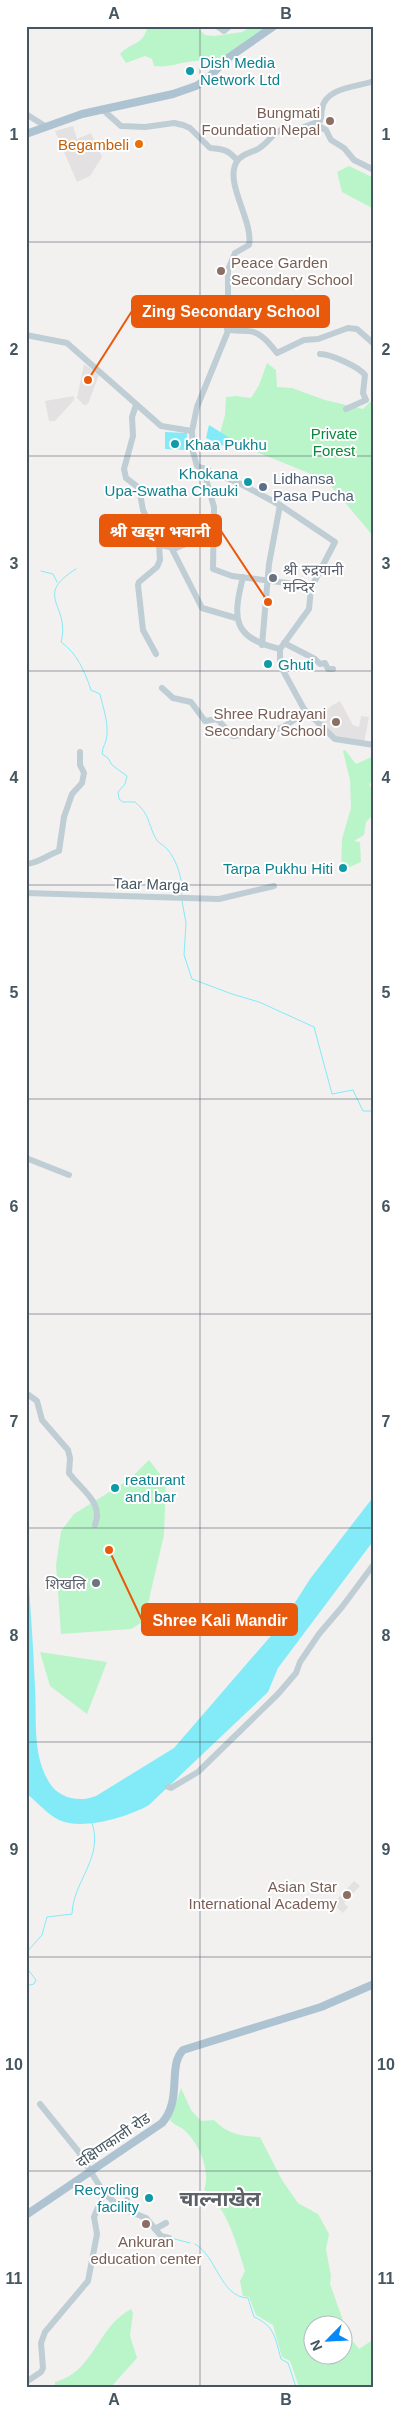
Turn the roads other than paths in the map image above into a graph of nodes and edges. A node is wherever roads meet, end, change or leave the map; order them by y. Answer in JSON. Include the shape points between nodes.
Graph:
{"nodes":[{"id":1,"x":217,"y":26,"type":"edge"},
{"id":2,"x":230,"y":26,"type":"edge"},
{"id":3,"x":274,"y":26,"type":"edge"},
{"id":4,"x":374,"y":81,"type":"edge"},
{"id":5,"x":102,"y":109,"type":"junction"},
{"id":6,"x":26,"y":114,"type":"edge"},
{"id":7,"x":318,"y":122,"type":"junction"},
{"id":8,"x":45,"y":126,"type":"junction"},
{"id":9,"x":26,"y":134,"type":"edge"},
{"id":10,"x":237,"y":160,"type":"junction"},
{"id":11,"x":374,"y":170,"type":"edge"},
{"id":12,"x":227,"y":330,"type":"junction"},
{"id":13,"x":26,"y":335,"type":"edge"},
{"id":14,"x":374,"y":344,"type":"edge"},
{"id":15,"x":320,"y":354,"type":"dead end"},
{"id":16,"x":136,"y":405,"type":"junction"},
{"id":17,"x":346,"y":409,"type":"dead end"},
{"id":18,"x":192,"y":431,"type":"junction"},
{"id":19,"x":203,"y":468,"type":"junction"},
{"id":20,"x":280,"y":505,"type":"junction"},
{"id":21,"x":215,"y":532,"type":"junction"},
{"id":22,"x":159,"y":545,"type":"junction"},
{"id":23,"x":172,"y":549,"type":"junction"},
{"id":24,"x":243,"y":577,"type":"junction"},
{"id":25,"x":268,"y":581,"type":"junction"},
{"id":26,"x":311,"y":588,"type":"junction"},
{"id":27,"x":236,"y":618,"type":"junction"},
{"id":28,"x":262,"y":645,"type":"junction"},
{"id":29,"x":282,"y":646,"type":"junction"},
{"id":30,"x":156,"y":654,"type":"dead end"},
{"id":31,"x":333,"y":669,"type":"dead end"},
{"id":32,"x":162,"y":688,"type":"dead end"},
{"id":33,"x":307,"y":712,"type":"junction"},
{"id":34,"x":374,"y":746,"type":"edge"},
{"id":35,"x":80,"y":752,"type":"dead end"},
{"id":36,"x":26,"y":864,"type":"edge"},
{"id":37,"x":274,"y":886,"type":"dead end"},
{"id":38,"x":26,"y":894,"type":"edge"},
{"id":39,"x":26,"y":1158,"type":"edge"},
{"id":40,"x":68,"y":1175,"type":"dead end"},
{"id":41,"x":26,"y":1394,"type":"edge"},
{"id":42,"x":95,"y":1525,"type":"dead end"},
{"id":43,"x":374,"y":1564,"type":"edge"},
{"id":44,"x":168,"y":1787,"type":"dead end"},
{"id":45,"x":374,"y":1984,"type":"edge"},
{"id":46,"x":40,"y":2104,"type":"dead end"},
{"id":47,"x":91,"y":2172,"type":"junction"},
{"id":48,"x":104,"y":2193,"type":"junction"},
{"id":49,"x":26,"y":2215,"type":"edge"},
{"id":50,"x":166,"y":2223,"type":"dead end"},
{"id":51,"x":157,"y":2229,"type":"junction"},
{"id":52,"x":169,"y":2238,"type":"dead end"},
{"id":53,"x":26,"y":2382,"type":"edge"}],
"edges":[{"from":1,"to":2,"type":"street","via":[[224,31]]},
{"from":3,"to":5,"type":"main road","via":[[228,58],[196,86]]},
{"from":4,"to":7,"type":"street","via":[[350,86],[328,96]]},
{"from":5,"to":8,"type":"main road"},
{"from":5,"to":10,"type":"street","via":[[121,126],[183,125],[210,148],[229,151]]},
{"from":6,"to":8,"type":"street"},
{"from":7,"to":10,"type":"street","via":[[293,131],[285,128],[275,131],[261,147]]},
{"from":7,"to":11,"type":"street","via":[[331,140],[354,160]]},
{"from":8,"to":9,"type":"main road"},
{"from":10,"to":12,"type":"street","via":[[232,171],[251,236],[249,245],[235,252],[228,270]]},
{"from":12,"to":14,"type":"street","via":[[250,330],[268,341],[277,353],[304,340],[318,339],[348,328],[357,329]]},
{"from":12,"to":18,"type":"street","via":[[197,407]]},
{"from":13,"to":16,"type":"street","via":[[67,343]]},
{"from":15,"to":17,"type":"street","via":[[357,367],[365,375],[363,393],[366,400]]},
{"from":16,"to":18,"type":"street","via":[[161,426]]},
{"from":16,"to":22,"type":"street","via":[[124,474],[139,488],[143,510]]},
{"from":18,"to":19,"type":"street","via":[[195,462]]},
{"from":19,"to":20,"type":"street"},
{"from":19,"to":21,"type":"street","via":[[214,507]]},
{"from":20,"to":25,"type":"street"},
{"from":20,"to":26,"type":"street","via":[[335,542]]},
{"from":21,"to":23,"type":"street"},
{"from":21,"to":24,"type":"street","via":[[213,569]]},
{"from":22,"to":23,"type":"street"},
{"from":22,"to":30,"type":"street","via":[[157,567],[138,586],[143,630]]},
{"from":23,"to":27,"type":"street","via":[[202,608]]},
{"from":24,"to":25,"type":"street"},
{"from":24,"to":27,"type":"street"},
{"from":25,"to":26,"type":"street"},
{"from":25,"to":28,"type":"street"},
{"from":26,"to":29,"type":"street","via":[[309,609]]},
{"from":27,"to":28,"type":"street","via":[[248,638]]},
{"from":28,"to":29,"type":"street"},
{"from":29,"to":31,"type":"street"},
{"from":29,"to":33,"type":"street","via":[[280,665]]},
{"from":32,"to":33,"type":"street","via":[[172,698],[191,702],[205,721],[217,719],[233,736],[268,732]]},
{"from":33,"to":34,"type":"street","via":[[335,739]]},
{"from":35,"to":36,"type":"street","via":[[84,773],[82,783],[72,794],[64,817],[59,851],[36,863]]},
{"from":37,"to":38,"type":"street","name":"Taar Marga","via":[[219,899]]},
{"from":39,"to":40,"type":"street"},
{"from":41,"to":42,"type":"street","via":[[37,1401],[42,1420],[68,1450],[70,1473],[97,1507],[99,1516]]},
{"from":43,"to":44,"type":"street","via":[[319,1634],[296,1673],[278,1694],[198,1772]]},
{"from":45,"to":47,"type":"main road","name":"दक्षिणकाली रोड","via":[[321,2008],[188,2048],[179,2054],[175,2064],[174,2098],[166,2118]]},
{"from":46,"to":47,"type":"street"},
{"from":47,"to":48,"type":"street"},
{"from":47,"to":49,"type":"main road","name":"दक्षिणकाली रोड"},
{"from":48,"to":51,"type":"street","via":[[146,2218]]},
{"from":48,"to":53,"type":"street","via":[[94,2217],[97,2234],[88,2282],[45,2332],[43,2368]]},
{"from":50,"to":51,"type":"street"},
{"from":51,"to":52,"type":"street","via":[[161,2236]]}]}
